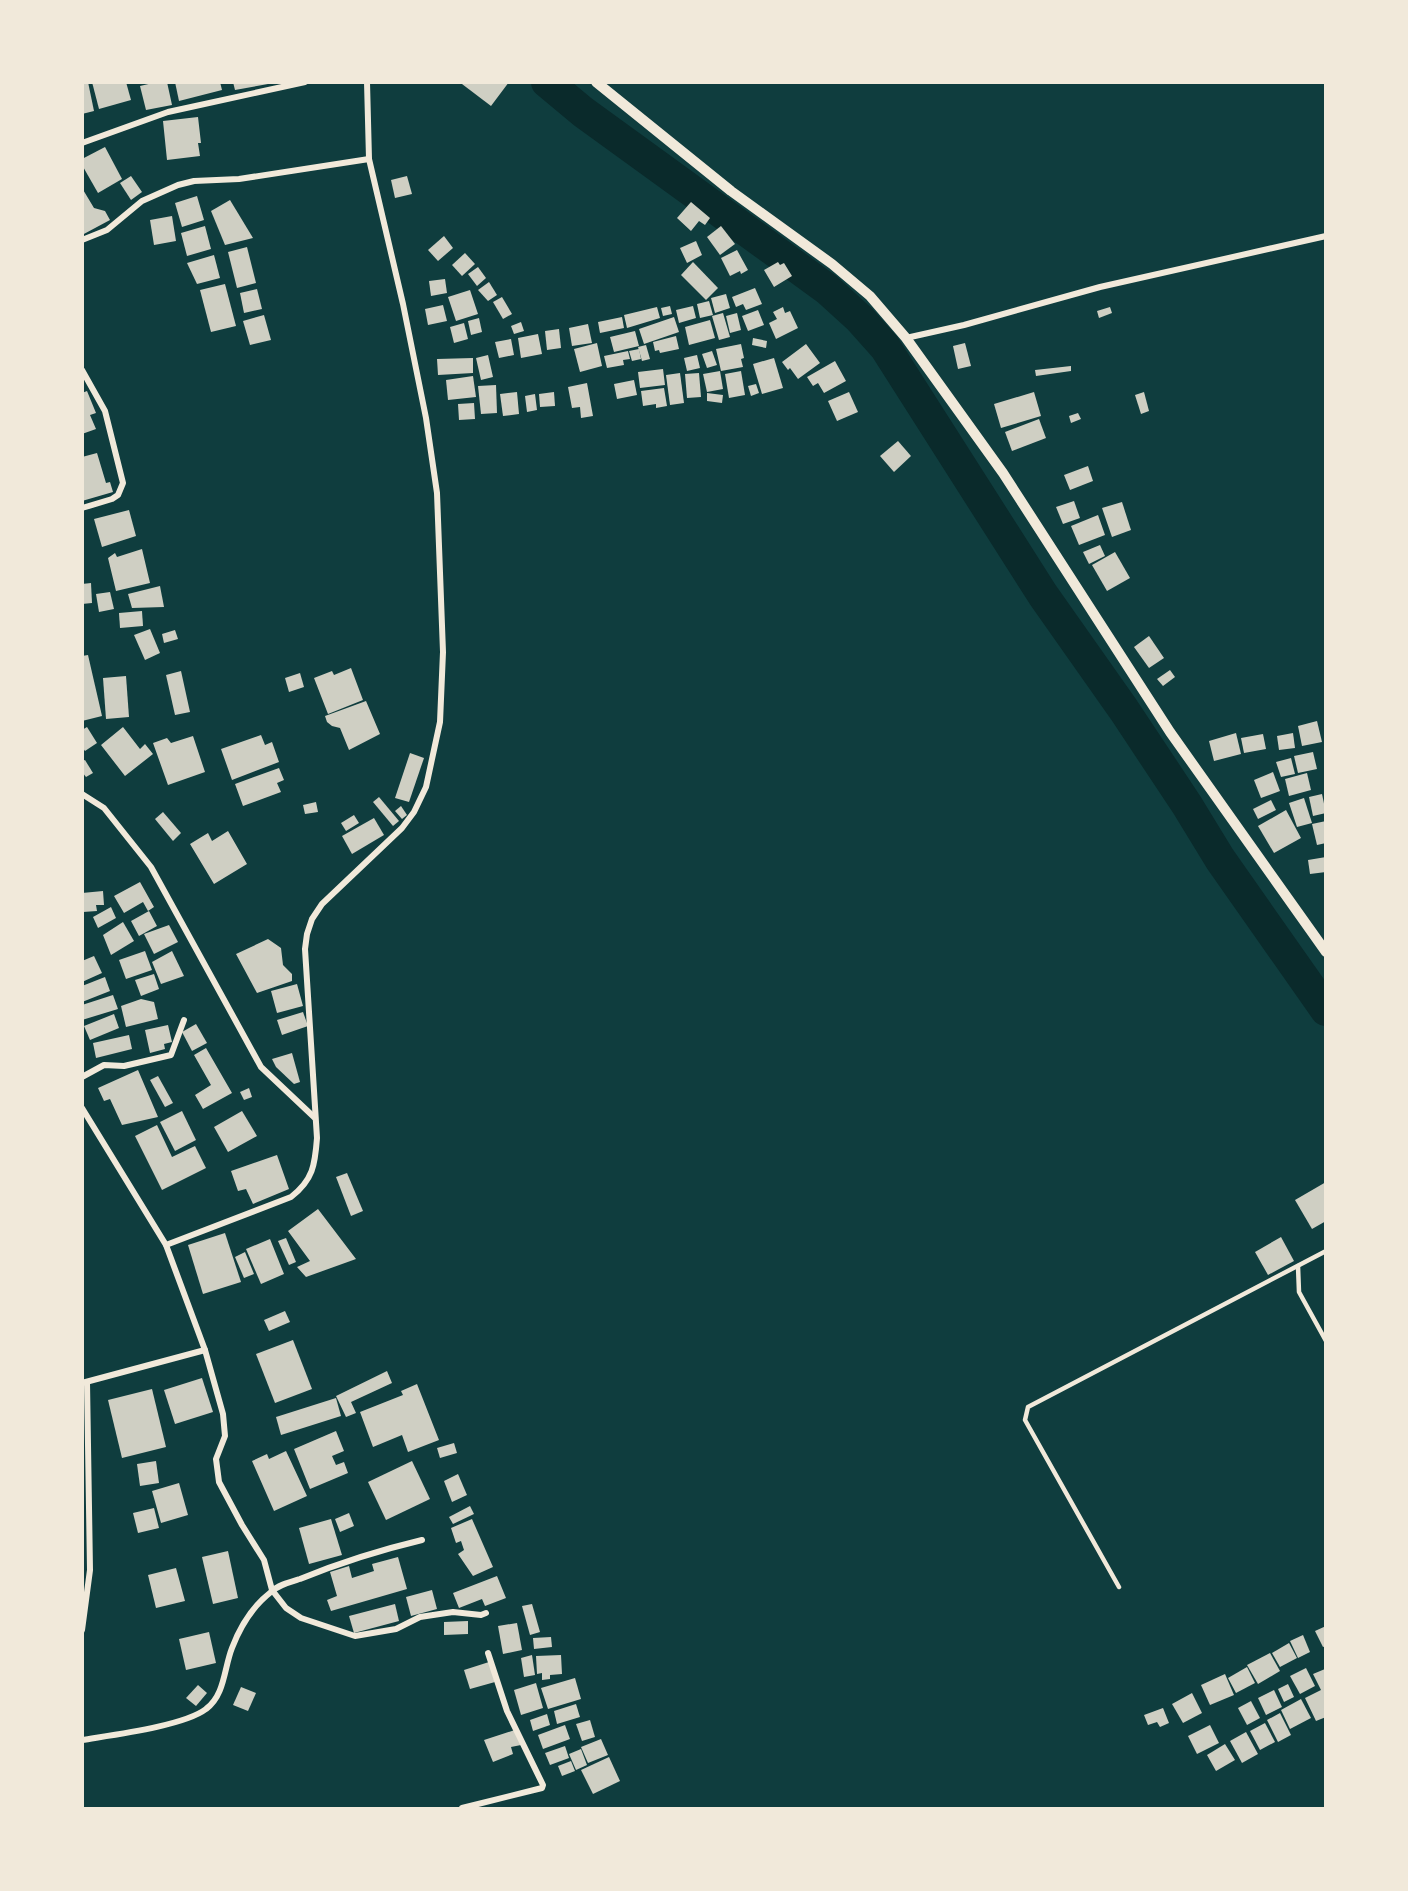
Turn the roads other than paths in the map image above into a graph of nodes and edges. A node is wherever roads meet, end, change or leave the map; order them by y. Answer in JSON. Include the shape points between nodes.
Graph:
{"nodes":[{"id":1,"x":305,"y":82,"type":"edge"},
{"id":2,"x":367,"y":82,"type":"edge"},
{"id":3,"x":596,"y":82,"type":"edge"},
{"id":4,"x":82,"y":142,"type":"edge"},
{"id":5,"x":369,"y":159,"type":"junction"},
{"id":6,"x":1326,"y":236,"type":"edge"},
{"id":7,"x":82,"y":240,"type":"edge"},
{"id":8,"x":906,"y":338,"type":"junction"},
{"id":9,"x":82,"y":370,"type":"edge"},
{"id":10,"x":82,"y":508,"type":"edge"},
{"id":11,"x":82,"y":794,"type":"edge"},
{"id":12,"x":1326,"y":952,"type":"edge"},
{"id":13,"x":184,"y":1020,"type":"dead end"},
{"id":14,"x":82,"y":1077,"type":"edge"},
{"id":15,"x":82,"y":1108,"type":"edge"},
{"id":16,"x":315,"y":1118,"type":"junction"},
{"id":17,"x":166,"y":1245,"type":"junction"},
{"id":18,"x":1326,"y":1251,"type":"edge"},
{"id":19,"x":1298,"y":1266,"type":"junction"},
{"id":20,"x":1326,"y":1341,"type":"edge"},
{"id":21,"x":205,"y":1350,"type":"junction"},
{"id":22,"x":85,"y":1382,"type":"edge"},
{"id":23,"x":422,"y":1540,"type":"dead end"},
{"id":24,"x":1119,"y":1587,"type":"dead end"},
{"id":25,"x":272,"y":1590,"type":"junction"},
{"id":26,"x":486,"y":1613,"type":"dead end"},
{"id":27,"x":82,"y":1630,"type":"edge"},
{"id":28,"x":488,"y":1653,"type":"dead end"},
{"id":29,"x":82,"y":1740,"type":"edge"},
{"id":30,"x":462,"y":1809,"type":"edge"}],
"edges":[{"from":1,"to":4,"type":"street","via":[[168,112]]},
{"from":2,"to":5,"type":"street"},
{"from":3,"to":8,"type":"street","via":[[731,191],[832,264],[870,296]]},
{"from":5,"to":7,"type":"street","via":[[178,185],[142,201],[107,230]]},
{"from":5,"to":16,"type":"street","via":[[408,327],[437,493],[443,652],[440,722],[426,787],[414,812],[322,904],[307,934]]},
{"from":6,"to":8,"type":"street","via":[[1100,287]]},
{"from":8,"to":12,"type":"street","via":[[1003,473],[1170,732]]},
{"from":9,"to":10,"type":"street","via":[[105,411],[123,483],[112,499]]},
{"from":11,"to":16,"type":"street","via":[[104,808],[151,867],[261,1067]]},
{"from":13,"to":14,"type":"street","via":[[171,1055],[124,1066],[104,1065]]},
{"from":15,"to":17,"type":"street"},
{"from":16,"to":17,"type":"street","via":[[316,1159],[303,1188],[271,1206]]},
{"from":17,"to":21,"type":"street"},
{"from":18,"to":19,"type":"lane"},
{"from":19,"to":20,"type":"lane","via":[[1299,1292]]},
{"from":19,"to":24,"type":"lane","via":[[1028,1407],[1025,1420]]},
{"from":21,"to":22,"type":"street"},
{"from":21,"to":25,"type":"street","via":[[223,1414],[225,1436],[216,1459],[219,1482],[264,1560]]},
{"from":22,"to":27,"type":"street","via":[[90,1570]]},
{"from":23,"to":25,"type":"street","via":[[346,1562]]},
{"from":25,"to":26,"type":"street","via":[[286,1608],[301,1618],[355,1636],[396,1629],[420,1617]]},
{"from":25,"to":29,"type":"street","via":[[242,1626],[221,1690],[205,1710],[172,1723]]},
{"from":28,"to":30,"type":"street","via":[[507,1712],[543,1785]]}]}
